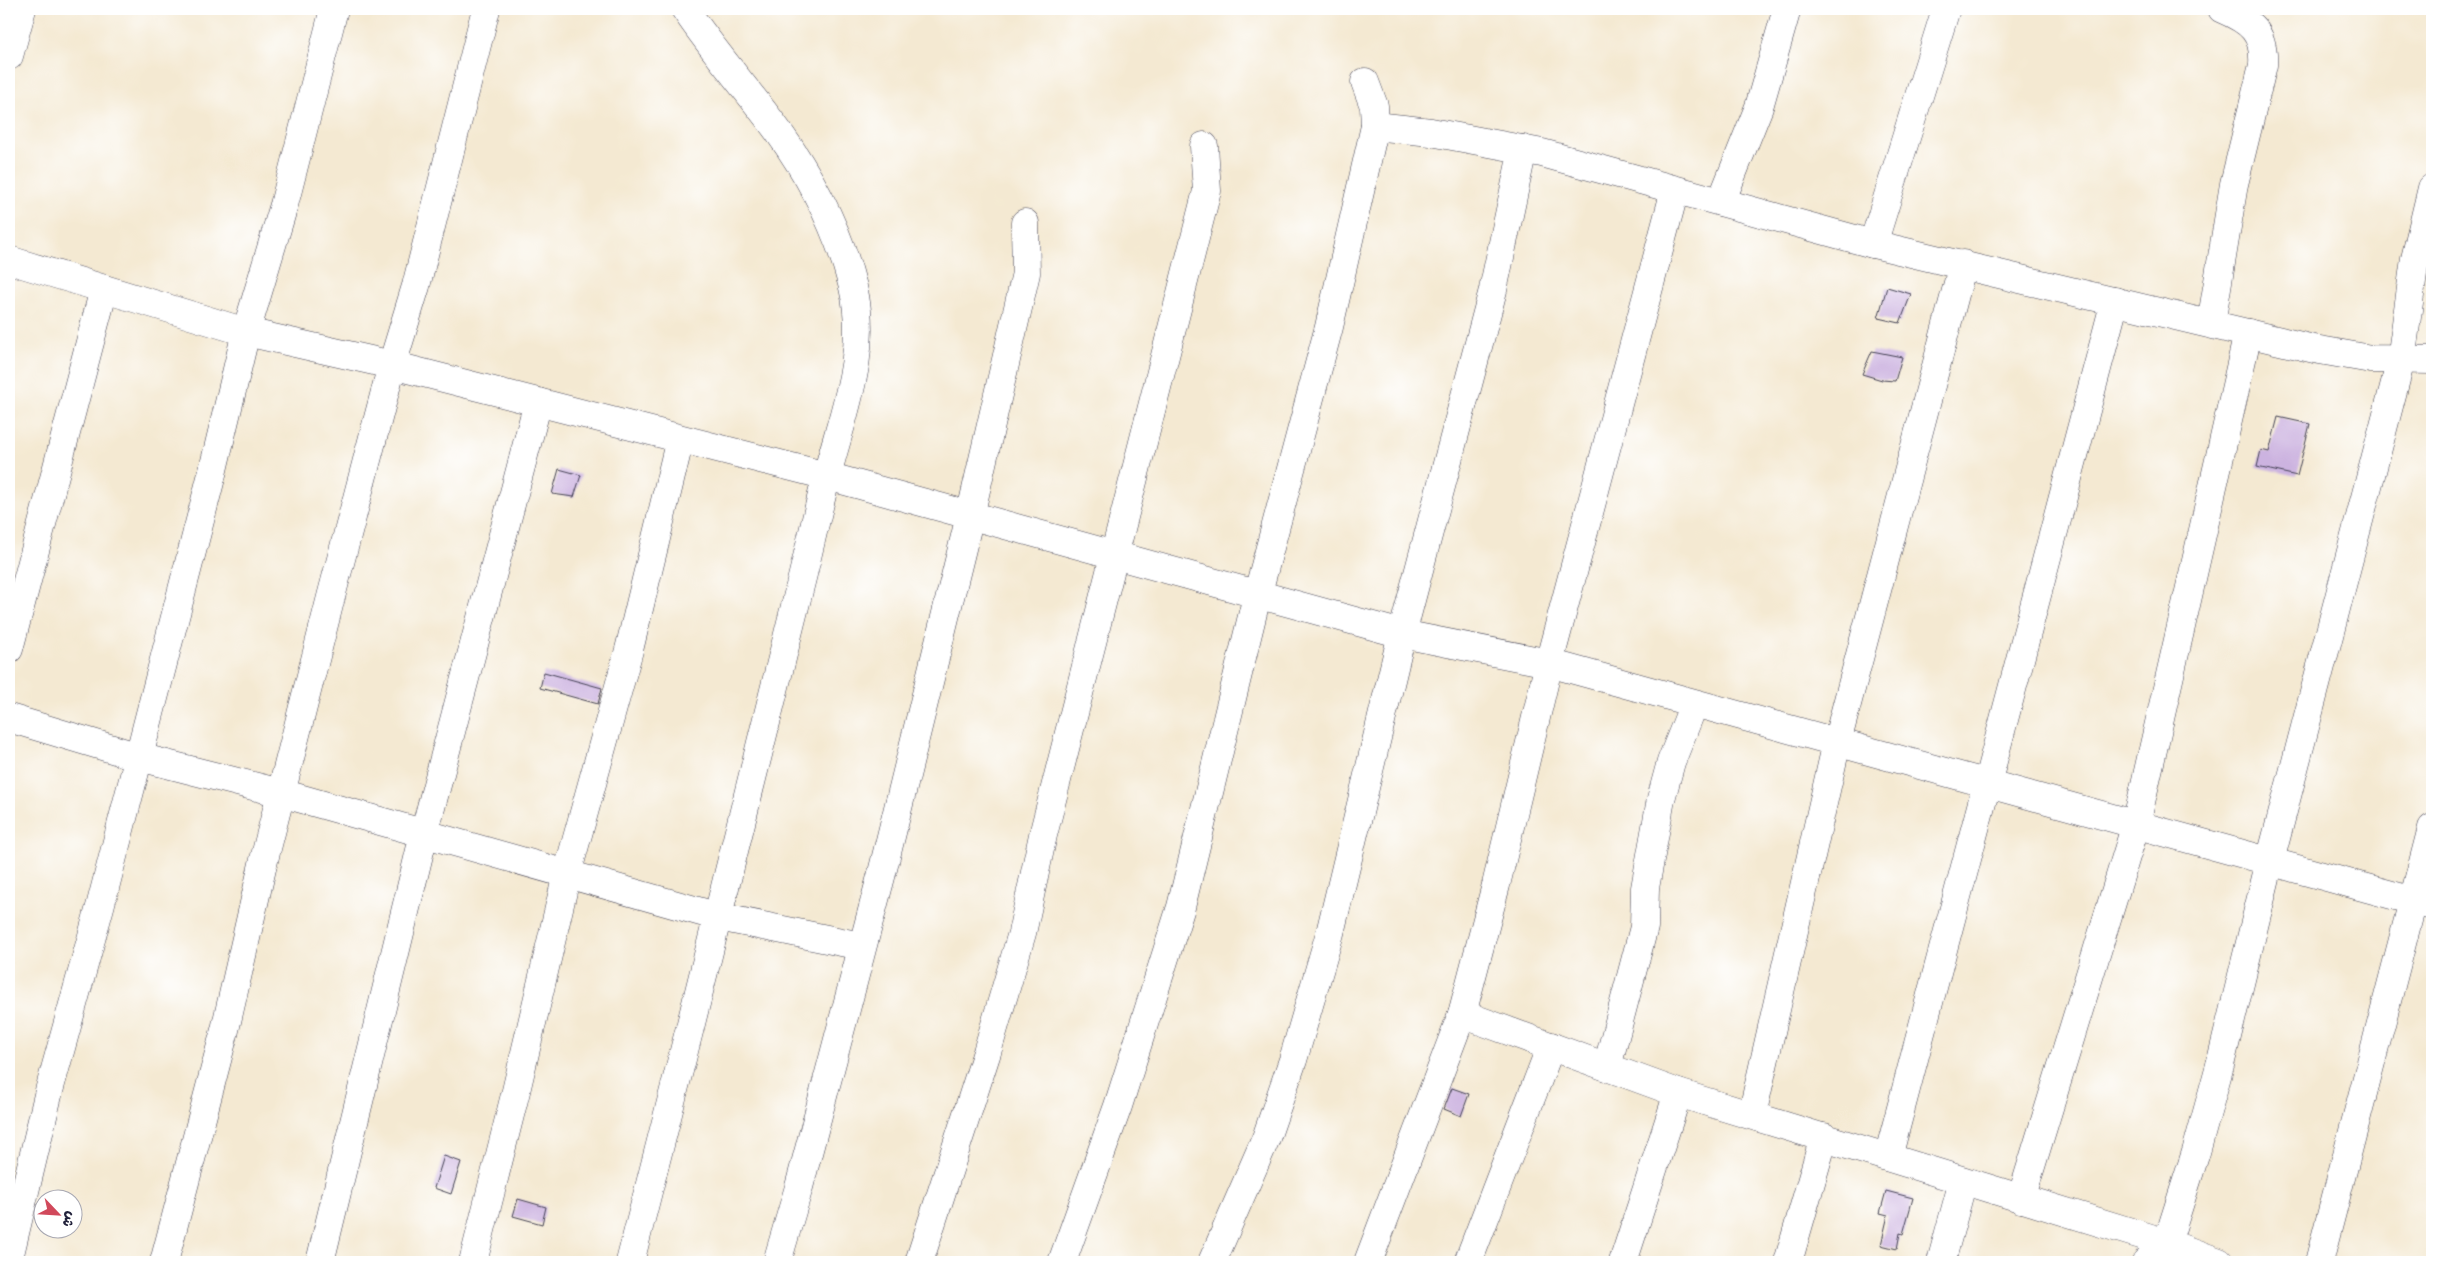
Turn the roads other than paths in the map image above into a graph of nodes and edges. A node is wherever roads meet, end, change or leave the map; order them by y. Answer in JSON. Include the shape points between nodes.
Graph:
{"nodes":[{"id":1,"x":22,"y":9,"type":"edge"},
{"id":2,"x":334,"y":9,"type":"edge"},
{"id":3,"x":486,"y":9,"type":"edge"},
{"id":4,"x":685,"y":9,"type":"edge"},
{"id":5,"x":1787,"y":9,"type":"edge"},
{"id":6,"x":1946,"y":9,"type":"edge"},
{"id":7,"x":2222,"y":9,"type":"edge"},
{"id":8,"x":9,"y":56,"type":"edge"},
{"id":9,"x":1365,"y":82,"type":"dead end"},
{"id":10,"x":1375,"y":126,"type":"junction"},
{"id":11,"x":1204,"y":146,"type":"dead end"},
{"id":12,"x":1523,"y":149,"type":"junction"},
{"id":13,"x":2432,"y":188,"type":"edge"},
{"id":14,"x":1675,"y":190,"type":"junction"},
{"id":15,"x":1721,"y":202,"type":"junction"},
{"id":16,"x":1025,"y":223,"type":"dead end"},
{"id":17,"x":1873,"y":244,"type":"junction"},
{"id":18,"x":9,"y":260,"type":"edge"},
{"id":19,"x":1963,"y":264,"type":"junction"},
{"id":20,"x":104,"y":289,"type":"junction"},
{"id":21,"x":2115,"y":301,"type":"junction"},
{"id":22,"x":2211,"y":324,"type":"junction"},
{"id":23,"x":246,"y":332,"type":"junction"},
{"id":24,"x":2248,"y":333,"type":"junction"},
{"id":25,"x":2401,"y":360,"type":"junction"},
{"id":26,"x":2432,"y":360,"type":"edge"},
{"id":27,"x":392,"y":365,"type":"junction"},
{"id":28,"x":538,"y":402,"type":"junction"},
{"id":29,"x":680,"y":439,"type":"junction"},
{"id":30,"x":827,"y":476,"type":"junction"},
{"id":31,"x":970,"y":516,"type":"junction"},
{"id":32,"x":1115,"y":556,"type":"junction"},
{"id":33,"x":1257,"y":596,"type":"junction"},
{"id":34,"x":1402,"y":634,"type":"junction"},
{"id":35,"x":9,"y":649,"type":"edge"},
{"id":36,"x":1549,"y":663,"type":"junction"},
{"id":37,"x":1694,"y":704,"type":"junction"},
{"id":38,"x":9,"y":718,"type":"edge"},
{"id":39,"x":1837,"y":742,"type":"junction"},
{"id":40,"x":139,"y":757,"type":"junction"},
{"id":41,"x":1986,"y":783,"type":"junction"},
{"id":42,"x":281,"y":793,"type":"junction"},
{"id":43,"x":2136,"y":824,"type":"junction"},
{"id":44,"x":2432,"y":828,"type":"edge"},
{"id":45,"x":424,"y":834,"type":"junction"},
{"id":46,"x":2270,"y":860,"type":"junction"},
{"id":47,"x":567,"y":874,"type":"junction"},
{"id":48,"x":2423,"y":903,"type":"edge"},
{"id":49,"x":719,"y":917,"type":"junction"},
{"id":50,"x":861,"y":946,"type":"junction"},
{"id":51,"x":1462,"y":1014,"type":"junction"},
{"id":52,"x":1551,"y":1046,"type":"junction"},
{"id":53,"x":1607,"y":1067,"type":"junction"},
{"id":54,"x":1678,"y":1092,"type":"junction"},
{"id":55,"x":1752,"y":1115,"type":"junction"},
{"id":56,"x":1824,"y":1137,"type":"junction"},
{"id":57,"x":1888,"y":1157,"type":"junction"},
{"id":58,"x":1963,"y":1181,"type":"junction"},
{"id":59,"x":2021,"y":1198,"type":"junction"},
{"id":60,"x":2167,"y":1243,"type":"junction"},
{"id":61,"x":9,"y":1258,"type":"edge"},
{"id":62,"x":164,"y":1262,"type":"edge"},
{"id":63,"x":320,"y":1262,"type":"edge"},
{"id":64,"x":473,"y":1262,"type":"edge"},
{"id":65,"x":630,"y":1262,"type":"edge"},
{"id":66,"x":777,"y":1262,"type":"edge"},
{"id":67,"x":919,"y":1262,"type":"edge"},
{"id":68,"x":1062,"y":1262,"type":"edge"},
{"id":69,"x":1212,"y":1262,"type":"edge"},
{"id":70,"x":1368,"y":1262,"type":"edge"},
{"id":71,"x":1468,"y":1262,"type":"edge"},
{"id":72,"x":1623,"y":1262,"type":"edge"},
{"id":73,"x":1788,"y":1262,"type":"edge"},
{"id":74,"x":1941,"y":1262,"type":"edge"},
{"id":75,"x":2146,"y":1262,"type":"edge"},
{"id":76,"x":2219,"y":1262,"type":"edge"},
{"id":77,"x":2319,"y":1262,"type":"edge"}],
"edges":[{"from":1,"to":8,"type":"street"},
{"from":2,"to":23,"type":"street","via":[[284,205]]},
{"from":3,"to":27,"type":"street","via":[[416,286]]},
{"from":4,"to":30,"type":"street","via":[[780,133],[806,175],[832,227],[853,285],[859,317],[856,367]]},
{"from":5,"to":15,"type":"street","via":[[1759,107]]},
{"from":6,"to":17,"type":"street"},
{"from":7,"to":22,"type":"street","via":[[2251,24],[2262,42],[2264,53],[2234,184]]},
{"from":9,"to":10,"type":"street","via":[[1374,106]]},
{"from":10,"to":12,"type":"street","via":[[1431,132]]},
{"from":10,"to":33,"type":"street","via":[[1329,327]]},
{"from":11,"to":32,"type":"street","via":[[1207,191]]},
{"from":12,"to":14,"type":"street"},
{"from":12,"to":34,"type":"street","via":[[1493,290]]},
{"from":13,"to":25,"type":"street","via":[[2415,259]]},
{"from":14,"to":15,"type":"street"},
{"from":14,"to":36,"type":"street"},
{"from":15,"to":17,"type":"street"},
{"from":16,"to":31,"type":"street","via":[[1026,273]]},
{"from":17,"to":19,"type":"street"},
{"from":18,"to":20,"type":"street"},
{"from":19,"to":21,"type":"street"},
{"from":19,"to":39,"type":"street"},
{"from":20,"to":23,"type":"street"},
{"from":20,"to":35,"type":"street"},
{"from":21,"to":22,"type":"street"},
{"from":21,"to":41,"type":"street"},
{"from":22,"to":24,"type":"street"},
{"from":23,"to":27,"type":"street"},
{"from":23,"to":40,"type":"street"},
{"from":24,"to":25,"type":"street","via":[[2371,359]]},
{"from":24,"to":43,"type":"street"},
{"from":25,"to":26,"type":"street"},
{"from":25,"to":46,"type":"street"},
{"from":27,"to":28,"type":"street"},
{"from":27,"to":42,"type":"street"},
{"from":28,"to":29,"type":"street"},
{"from":28,"to":45,"type":"street"},
{"from":29,"to":30,"type":"street"},
{"from":29,"to":47,"type":"street","via":[[629,650]]},
{"from":30,"to":31,"type":"street"},
{"from":30,"to":49,"type":"street"},
{"from":31,"to":32,"type":"street"},
{"from":31,"to":50,"type":"street"},
{"from":32,"to":33,"type":"street"},
{"from":32,"to":67,"type":"street","via":[[1043,835],[1022,933]]},
{"from":33,"to":34,"type":"street"},
{"from":33,"to":68,"type":"street","via":[[1181,907],[1118,1106]]},
{"from":34,"to":36,"type":"street"},
{"from":34,"to":69,"type":"street","via":[[1330,933],[1293,1060],[1266,1138]]},
{"from":36,"to":37,"type":"street"},
{"from":36,"to":51,"type":"street"},
{"from":37,"to":39,"type":"street"},
{"from":37,"to":53,"type":"street","via":[[1671,762],[1661,799],[1645,888],[1644,927]]},
{"from":38,"to":40,"type":"street"},
{"from":39,"to":41,"type":"street"},
{"from":39,"to":55,"type":"street"},
{"from":40,"to":42,"type":"street"},
{"from":40,"to":61,"type":"street","via":[[49,1091]]},
{"from":41,"to":43,"type":"street"},
{"from":41,"to":57,"type":"street"},
{"from":42,"to":45,"type":"street"},
{"from":42,"to":62,"type":"street","via":[[225,1030]]},
{"from":43,"to":46,"type":"street"},
{"from":43,"to":59,"type":"street"},
{"from":44,"to":48,"type":"street"},
{"from":45,"to":47,"type":"street"},
{"from":45,"to":63,"type":"street"},
{"from":46,"to":48,"type":"street"},
{"from":46,"to":60,"type":"street","via":[[2220,1064]]},
{"from":47,"to":49,"type":"street"},
{"from":47,"to":64,"type":"street"},
{"from":48,"to":77,"type":"street"},
{"from":49,"to":50,"type":"street"},
{"from":49,"to":65,"type":"street"},
{"from":50,"to":66,"type":"street"},
{"from":51,"to":52,"type":"street"},
{"from":51,"to":70,"type":"street"},
{"from":52,"to":53,"type":"street"},
{"from":52,"to":71,"type":"street"},
{"from":53,"to":54,"type":"street"},
{"from":54,"to":55,"type":"street"},
{"from":54,"to":72,"type":"street"},
{"from":55,"to":56,"type":"street"},
{"from":56,"to":57,"type":"street"},
{"from":56,"to":73,"type":"street"},
{"from":57,"to":58,"type":"street"},
{"from":58,"to":59,"type":"street"},
{"from":58,"to":74,"type":"street"},
{"from":59,"to":60,"type":"street"},
{"from":60,"to":75,"type":"street"},
{"from":60,"to":76,"type":"street"}]}
